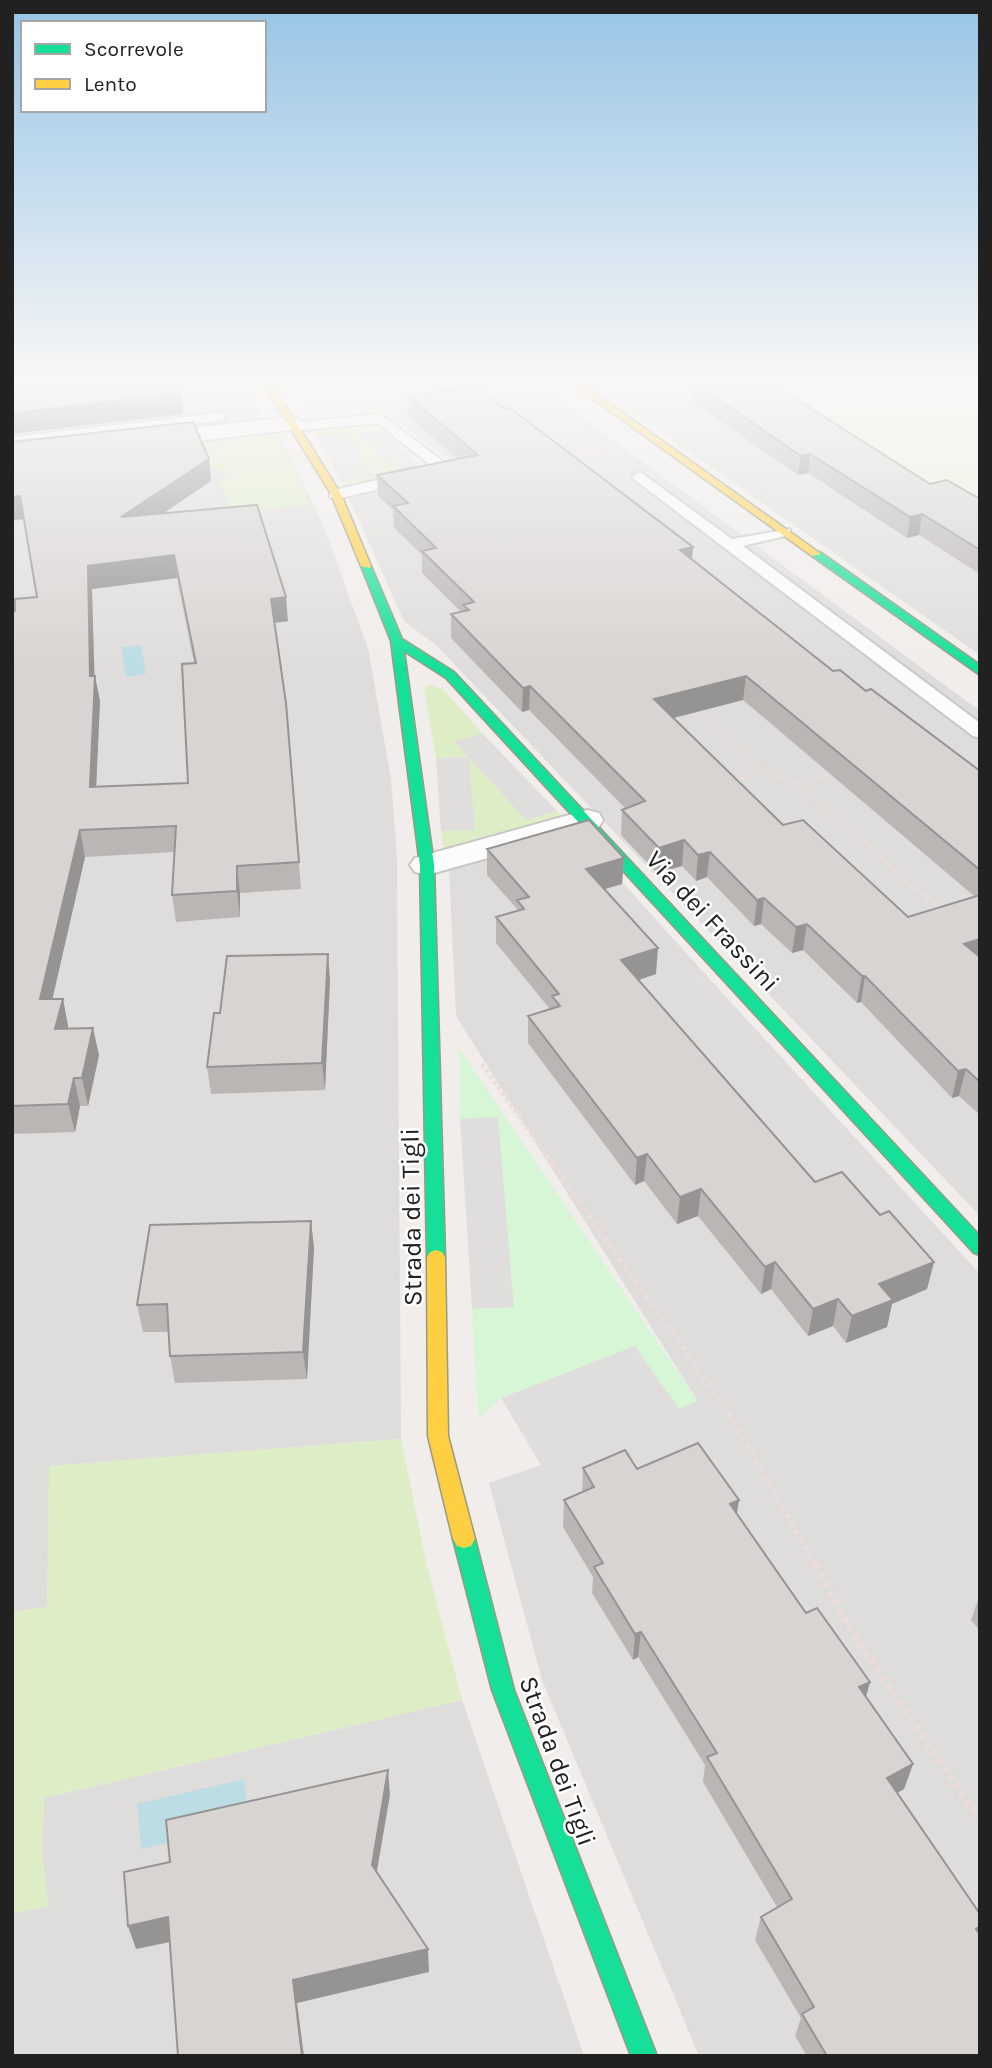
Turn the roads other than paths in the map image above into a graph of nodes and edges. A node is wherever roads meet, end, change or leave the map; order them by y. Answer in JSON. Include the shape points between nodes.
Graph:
{"nodes":[{"id":1,"x":323,"y":475,"type":"edge"},
{"id":2,"x":421,"y":475,"type":"edge"},
{"id":3,"x":703,"y":475,"type":"edge"},
{"id":4,"x":640,"y":477,"type":"dead end"},
{"id":5,"x":336,"y":494,"type":"junction"},
{"id":6,"x":784,"y":532,"type":"junction"},
{"id":7,"x":730,"y":544,"type":"junction"},
{"id":8,"x":397,"y":641,"type":"junction"},
{"id":9,"x":980,"y":671,"type":"edge"},
{"id":10,"x":980,"y":732,"type":"edge"},
{"id":11,"x":587,"y":820,"type":"junction"},
{"id":12,"x":427,"y":865,"type":"junction"},
{"id":13,"x":980,"y":1248,"type":"edge"},
{"id":14,"x":644,"y":2056,"type":"edge"}],
"edges":[{"from":1,"to":5,"type":"street","name":"Strada dei Tigli"},
{"from":2,"to":5,"type":"lane"},
{"from":3,"to":6,"type":"street"},
{"from":4,"to":7,"type":"lane"},
{"from":5,"to":8,"type":"street","name":"Strada dei Tigli"},
{"from":6,"to":7,"type":"lane"},
{"from":6,"to":9,"type":"street"},
{"from":7,"to":10,"type":"lane"},
{"from":8,"to":11,"type":"street","name":"Via dei Frassini","via":[[450,676]]},
{"from":8,"to":12,"type":"street","name":"Strada dei Tigli"},
{"from":11,"to":12,"type":"street"},
{"from":11,"to":13,"type":"street","name":"Via dei Frassini"},
{"from":12,"to":14,"type":"street","name":"Strada dei Tigli","via":[[438,1436],[503,1690]]}]}
